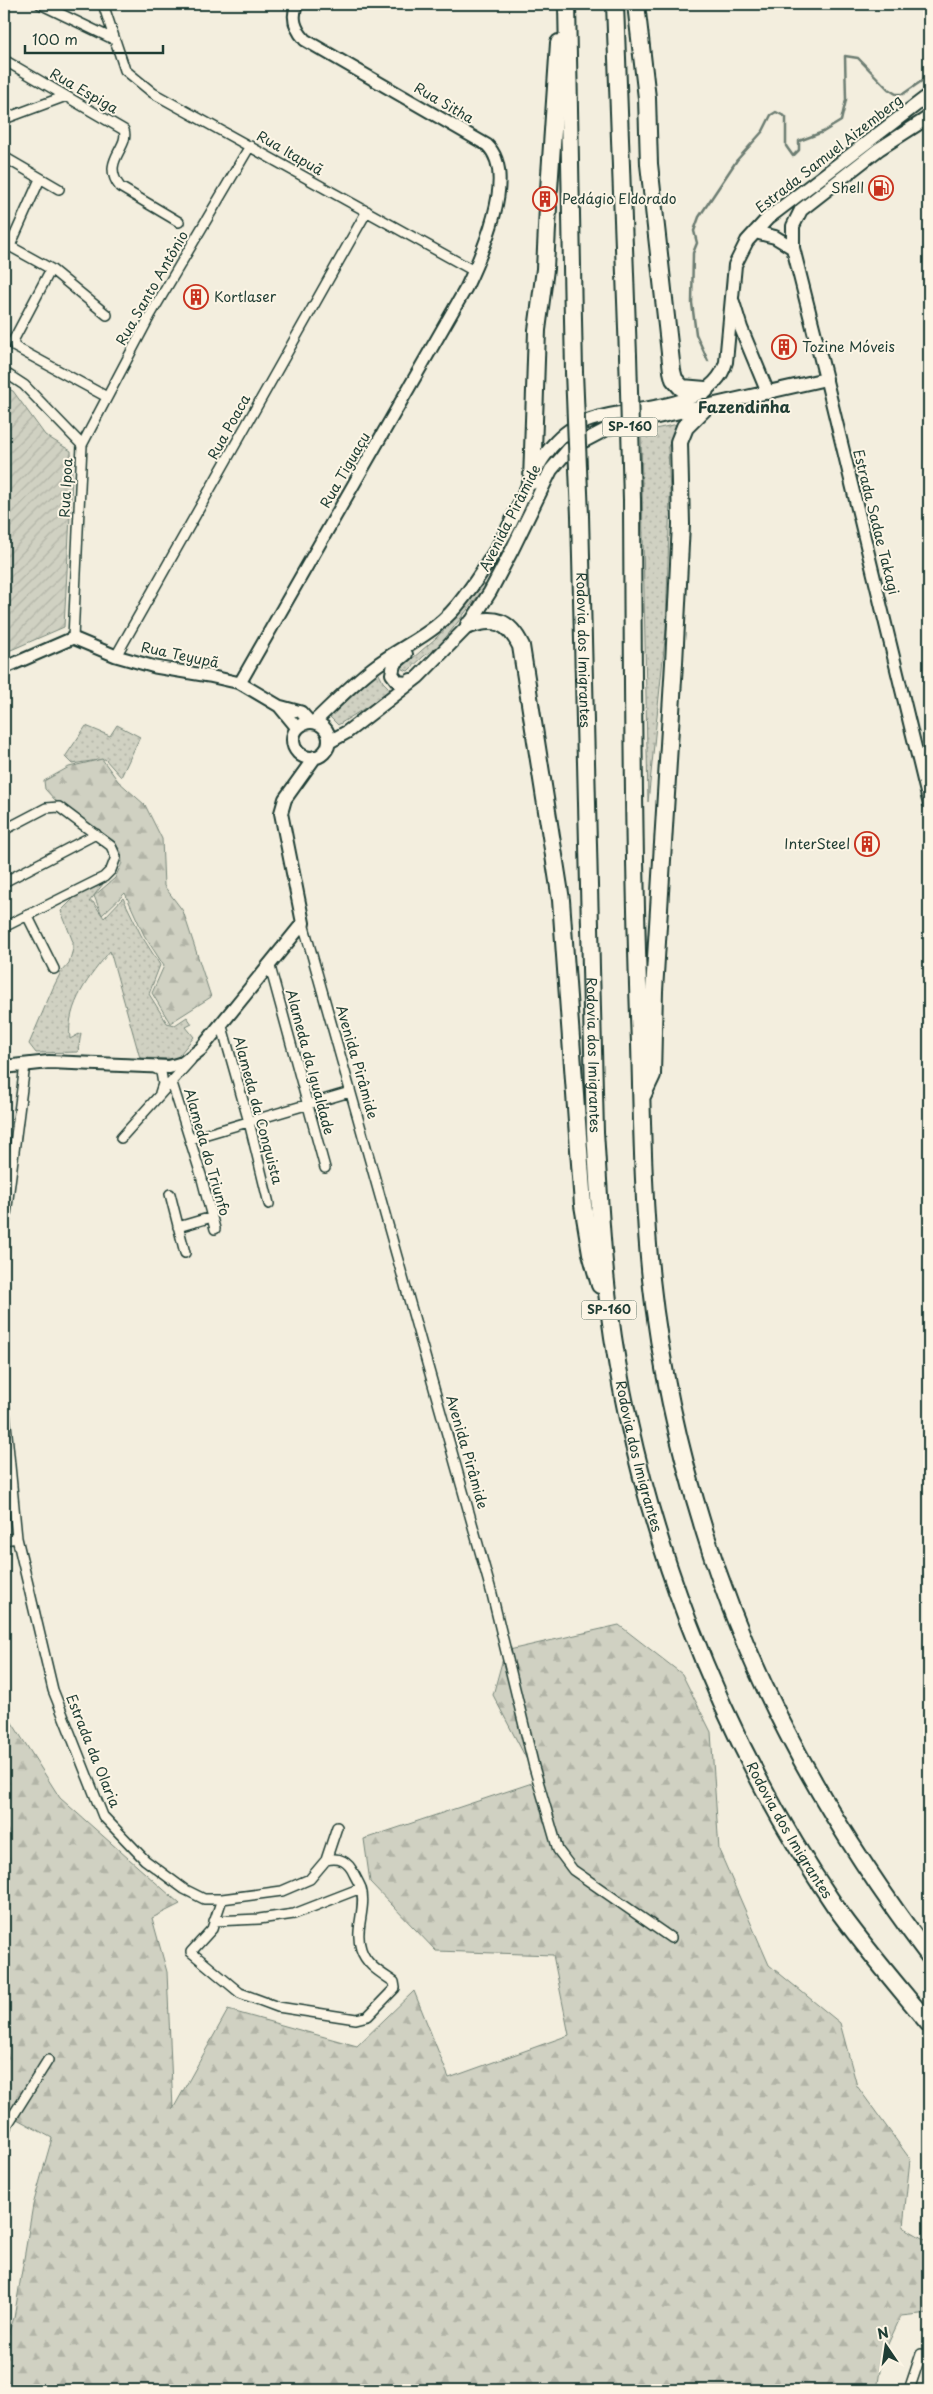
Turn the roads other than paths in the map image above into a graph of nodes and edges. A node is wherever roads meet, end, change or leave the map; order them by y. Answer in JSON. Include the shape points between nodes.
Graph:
{"nodes":[{"id":1,"x":40,"y":4,"type":"edge"},
{"id":2,"x":103,"y":4,"type":"edge"},
{"id":3,"x":297,"y":4,"type":"edge"},
{"id":4,"x":562,"y":4,"type":"edge"},
{"id":5,"x":568,"y":4,"type":"edge"},
{"id":6,"x":615,"y":4,"type":"edge"},
{"id":7,"x":636,"y":4,"type":"edge"},
{"id":8,"x":113,"y":39,"type":"junction"},
{"id":9,"x":4,"y":60,"type":"edge"},
{"id":10,"x":929,"y":95,"type":"edge"},
{"id":11,"x":66,"y":96,"type":"junction"},
{"id":12,"x":929,"y":117,"type":"edge"},
{"id":13,"x":4,"y":119,"type":"edge"},
{"id":14,"x":250,"y":146,"type":"junction"},
{"id":15,"x":4,"y":157,"type":"edge"},
{"id":16,"x":40,"y":179,"type":"junction"},
{"id":17,"x":59,"y":189,"type":"dead end"},
{"id":18,"x":549,"y":189,"type":"dead end"},
{"id":19,"x":548,"y":207,"type":"dead end"},
{"id":20,"x":367,"y":211,"type":"junction"},
{"id":21,"x":179,"y":222,"type":"dead end"},
{"id":22,"x":755,"y":232,"type":"junction"},
{"id":23,"x":7,"y":244,"type":"edge"},
{"id":24,"x":793,"y":248,"type":"junction"},
{"id":25,"x":51,"y":269,"type":"junction"},
{"id":26,"x":474,"y":271,"type":"junction"},
{"id":27,"x":731,"y":294,"type":"junction"},
{"id":28,"x":107,"y":315,"type":"dead end"},
{"id":29,"x":726,"y":355,"type":"joint"},
{"id":30,"x":4,"y":372,"type":"edge"},
{"id":31,"x":826,"y":379,"type":"junction"},
{"id":32,"x":705,"y":390,"type":"junction"},
{"id":33,"x":768,"y":393,"type":"junction"},
{"id":34,"x":107,"y":397,"type":"junction"},
{"id":35,"x":704,"y":408,"type":"junction"},
{"id":36,"x":82,"y":445,"type":"junction"},
{"id":37,"x":532,"y":480,"type":"junction"},
{"id":38,"x":469,"y":625,"type":"junction"},
{"id":39,"x":436,"y":628,"type":"junction"},
{"id":40,"x":73,"y":638,"type":"junction"},
{"id":41,"x":116,"y":656,"type":"junction"},
{"id":42,"x":4,"y":668,"type":"edge"},
{"id":43,"x":418,"y":677,"type":"junction"},
{"id":44,"x":240,"y":684,"type":"junction"},
{"id":45,"x":279,"y":706,"type":"junction"},
{"id":46,"x":312,"y":721,"type":"junction"},
{"id":47,"x":297,"y":728,"type":"junction"},
{"id":48,"x":329,"y":742,"type":"junction"},
{"id":49,"x":300,"y":754,"type":"junction"},
{"id":50,"x":315,"y":757,"type":"junction"},
{"id":51,"x":300,"y":776,"type":"junction"},
{"id":52,"x":929,"y":803,"type":"edge"},
{"id":53,"x":4,"y":830,"type":"edge"},
{"id":54,"x":96,"y":834,"type":"junction"},
{"id":55,"x":4,"y":882,"type":"edge"},
{"id":56,"x":27,"y":915,"type":"junction"},
{"id":57,"x":303,"y":923,"type":"junction"},
{"id":58,"x":4,"y":927,"type":"edge"},
{"id":59,"x":269,"y":963,"type":"junction"},
{"id":60,"x":54,"y":970,"type":"dead end"},
{"id":61,"x":220,"y":1023,"type":"junction"},
{"id":62,"x":195,"y":1055,"type":"junction"},
{"id":63,"x":24,"y":1064,"type":"junction"},
{"id":64,"x":4,"y":1067,"type":"edge"},
{"id":65,"x":155,"y":1068,"type":"junction"},
{"id":66,"x":172,"y":1083,"type":"junction"},
{"id":67,"x":350,"y":1092,"type":"junction"},
{"id":68,"x":159,"y":1096,"type":"junction"},
{"id":69,"x":641,"y":1100,"type":"junction"},
{"id":70,"x":307,"y":1105,"type":"junction"},
{"id":71,"x":249,"y":1122,"type":"junction"},
{"id":72,"x":121,"y":1138,"type":"dead end"},
{"id":73,"x":190,"y":1139,"type":"junction"},
{"id":74,"x":325,"y":1168,"type":"dead end"},
{"id":75,"x":170,"y":1194,"type":"dead end"},
{"id":76,"x":269,"y":1204,"type":"dead end"},
{"id":77,"x":212,"y":1217,"type":"junction"},
{"id":78,"x":4,"y":1227,"type":"edge"},
{"id":79,"x":178,"y":1227,"type":"junction"},
{"id":80,"x":215,"y":1229,"type":"dead end"},
{"id":81,"x":185,"y":1253,"type":"dead end"},
{"id":82,"x":609,"y":1308,"type":"junction"},
{"id":83,"x":4,"y":1403,"type":"edge"},
{"id":84,"x":17,"y":1538,"type":"junction"},
{"id":85,"x":4,"y":1540,"type":"edge"},
{"id":86,"x":337,"y":1827,"type":"dead end"},
{"id":87,"x":326,"y":1860,"type":"junction"},
{"id":88,"x":361,"y":1888,"type":"junction"},
{"id":89,"x":222,"y":1899,"type":"junction"},
{"id":90,"x":214,"y":1921,"type":"junction"},
{"id":91,"x":671,"y":1938,"type":"dead end"},
{"id":92,"x":929,"y":1956,"type":"edge"},
{"id":93,"x":929,"y":2024,"type":"edge"},
{"id":94,"x":48,"y":2060,"type":"dead end"},
{"id":95,"x":4,"y":2130,"type":"edge"},
{"id":96,"x":921,"y":2354,"type":"dead end"},
{"id":97,"x":909,"y":2390,"type":"edge"}],
"edges":[{"from":1,"to":8,"type":"street"},
{"from":2,"to":8,"type":"street","name":"Rua Itapuã"},
{"from":3,"to":26,"type":"street","name":"Rua Sitha","via":[[295,27],[305,40],[494,152],[500,169],[500,186]]},
{"from":4,"to":18,"type":"highway"},
{"from":5,"to":82,"type":"highway","name":"Rodovia dos Imigrantes","number":"SP-160","bridge":true,"via":[[574,372],[595,1132]]},
{"from":6,"to":69,"type":"highway","number":"SP-160","bridge":true,"via":[[632,500],[634,837]]},
{"from":7,"to":32,"type":"highway","via":[[647,98],[650,173],[672,371],[682,388]]},
{"from":8,"to":14,"type":"street","name":"Rua Itapuã","via":[[125,70],[134,79],[153,93]]},
{"from":9,"to":11,"type":"street","name":"Rua Espiga"},
{"from":10,"to":22,"type":"main road","name":"Estrada Samuel Aizemberg","via":[[768,218]]},
{"from":11,"to":13,"type":"street"},
{"from":11,"to":21,"type":"street","name":"Rua Espiga","via":[[124,130],[113,163],[114,178],[120,187]]},
{"from":12,"to":24,"type":"main road","name":"Estrada Samuel Aizemberg","via":[[879,149],[801,210],[793,226]]},
{"from":14,"to":20,"type":"street","name":"Rua Itapuã"},
{"from":14,"to":34,"type":"street","name":"Rua Santo Antônio","via":[[151,314]]},
{"from":15,"to":16,"type":"street"},
{"from":16,"to":17,"type":"street"},
{"from":16,"to":23,"type":"street"},
{"from":19,"to":37,"type":"highway","via":[[545,269],[537,330]]},
{"from":20,"to":26,"type":"street","name":"Rua Itapuã"},
{"from":20,"to":41,"type":"street","name":"Rua Poaca"},
{"from":22,"to":24,"type":"main road","via":[[776,237]]},
{"from":22,"to":27,"type":"main road","name":"Estrada Samuel Aizemberg","via":[[738,259]]},
{"from":23,"to":25,"type":"street"},
{"from":24,"to":31,"type":"main road","name":"Estrada Sadae Takagi"},
{"from":25,"to":28,"type":"street"},
{"from":25,"to":34,"type":"street","via":[[13,345]]},
{"from":26,"to":44,"type":"street","name":"Rua Tiguaçu"},
{"from":27,"to":29,"type":"main road","name":"Estrada Samuel Aizemberg"},
{"from":27,"to":33,"type":"main road","via":[[743,334]]},
{"from":29,"to":32,"type":"main road","name":"Avenida Pirâmide","via":[[720,375]]},
{"from":30,"to":36,"type":"street","name":"Rua Ipoa","via":[[24,385]]},
{"from":31,"to":33,"type":"main road","name":"Avenida Pirâmide"},
{"from":31,"to":52,"type":"street","name":"Estrada Sadae Takagi"},
{"from":32,"to":37,"type":"main road","name":"Avenida Pirâmide","via":[[676,402],[614,413],[581,424],[549,447]]},
{"from":33,"to":35,"type":"main road","name":"Avenida Pirâmide"},
{"from":34,"to":36,"type":"street","name":"Rua Santo Antônio"},
{"from":35,"to":38,"type":"main road","name":"Avenida Pirâmide","via":[[609,428],[569,449],[551,470],[490,592]]},
{"from":35,"to":69,"type":"highway","via":[[685,427],[679,442],[679,563],[652,1074]]},
{"from":36,"to":40,"type":"street","name":"Rua Ipoa"},
{"from":37,"to":39,"type":"main road","name":"Avenida Pirâmide","via":[[489,562],[463,599]]},
{"from":38,"to":43,"type":"main road","name":"Avenida Pirâmide"},
{"from":38,"to":82,"type":"highway","via":[[484,619],[493,620],[508,628],[521,646],[561,900],[586,1229],[596,1273]]},
{"from":39,"to":43,"type":"main road","via":[[392,669],[394,678],[402,683]]},
{"from":39,"to":46,"type":"main road","name":"Avenida Pirâmide","via":[[372,669]]},
{"from":40,"to":41,"type":"street","name":"Rua Teyupã"},
{"from":40,"to":42,"type":"street"},
{"from":41,"to":44,"type":"street","name":"Rua Teyupã"},
{"from":43,"to":48,"type":"main road","name":"Avenida Pirâmide","via":[[347,732]]},
{"from":44,"to":45,"type":"street","name":"Rua Teyupã"},
{"from":45,"to":46,"type":"street","name":"Rua Teyupã","via":[[302,712]]},
{"from":45,"to":47,"type":"street","name":"Rua Teyupã"},
{"from":46,"to":47,"type":"main road"},
{"from":46,"to":48,"type":"main road","via":[[324,728]]},
{"from":47,"to":49,"type":"main road","via":[[293,744]]},
{"from":48,"to":50,"type":"main road","via":[[326,750]]},
{"from":49,"to":50,"type":"main road"},
{"from":49,"to":51,"type":"main road"},
{"from":50,"to":51,"type":"main road"},
{"from":51,"to":57,"type":"main road","via":[[285,799],[281,813]]},
{"from":53,"to":54,"type":"street","via":[[53,806]]},
{"from":54,"to":55,"type":"street"},
{"from":54,"to":56,"type":"street","via":[[114,850],[116,856],[111,870],[104,877]]},
{"from":56,"to":58,"type":"street"},
{"from":56,"to":60,"type":"street"},
{"from":57,"to":59,"type":"main road"},
{"from":57,"to":67,"type":"street","name":"Avenida Pirâmide"},
{"from":59,"to":61,"type":"main road"},
{"from":59,"to":70,"type":"street","name":"Alameda da Igualdade"},
{"from":61,"to":62,"type":"main road"},
{"from":61,"to":71,"type":"street","name":"Alameda da Conquista"},
{"from":62,"to":65,"type":"main road","via":[[177,1066]]},
{"from":62,"to":66,"type":"street"},
{"from":63,"to":64,"type":"main road"},
{"from":63,"to":65,"type":"main road","via":[[88,1062]]},
{"from":63,"to":78,"type":"street"},
{"from":65,"to":68,"type":"street","via":[[163,1078]]},
{"from":66,"to":68,"type":"street"},
{"from":66,"to":73,"type":"street","name":"Alameda do Triunfo"},
{"from":67,"to":70,"type":"street"},
{"from":67,"to":91,"type":"street","name":"Avenida Pirâmide","via":[[492,1594],[534,1767],[558,1850],[573,1870]]},
{"from":68,"to":72,"type":"street"},
{"from":69,"to":92,"type":"highway","number":"SP-160","via":[[647,1223],[659,1334],[693,1492],[718,1574],[751,1656],[799,1755],[886,1898]]},
{"from":70,"to":71,"type":"street"},
{"from":70,"to":74,"type":"street","name":"Alameda da Igualdade"},
{"from":71,"to":73,"type":"street"},
{"from":71,"to":76,"type":"street","name":"Alameda da Conquista"},
{"from":73,"to":77,"type":"street","name":"Alameda do Triunfo"},
{"from":75,"to":79,"type":"street"},
{"from":77,"to":79,"type":"street"},
{"from":77,"to":80,"type":"street","name":"Alameda do Triunfo"},
{"from":79,"to":81,"type":"street"},
{"from":82,"to":93,"type":"highway","name":"Rodovia dos Imigrantes","number":"SP-160","via":[[624,1397],[645,1487],[689,1624],[718,1694],[784,1824],[835,1906]]},
{"from":83,"to":84,"type":"street","name":"Estrada da Olaria"},
{"from":84,"to":85,"type":"street"},
{"from":84,"to":89,"type":"street","name":"Estrada da Olaria","via":[[53,1690],[103,1816],[145,1860],[184,1889],[204,1899]]},
{"from":86,"to":87,"type":"street","name":"Estrada da Olaria"},
{"from":87,"to":88,"type":"street","via":[[337,1858],[349,1865]]},
{"from":87,"to":89,"type":"street","name":"Estrada da Olaria","via":[[310,1879],[292,1888]]},
{"from":88,"to":90,"type":"street","via":[[294,1914]]},
{"from":88,"to":90,"type":"street","via":[[362,1908],[357,1930],[361,1950],[370,1966],[394,1982],[395,1988],[368,2016],[356,2019],[278,2007],[240,1994],[191,1952],[212,1929]]},
{"from":89,"to":90,"type":"street"},
{"from":94,"to":95,"type":"street"},
{"from":96,"to":97,"type":"street"}]}
